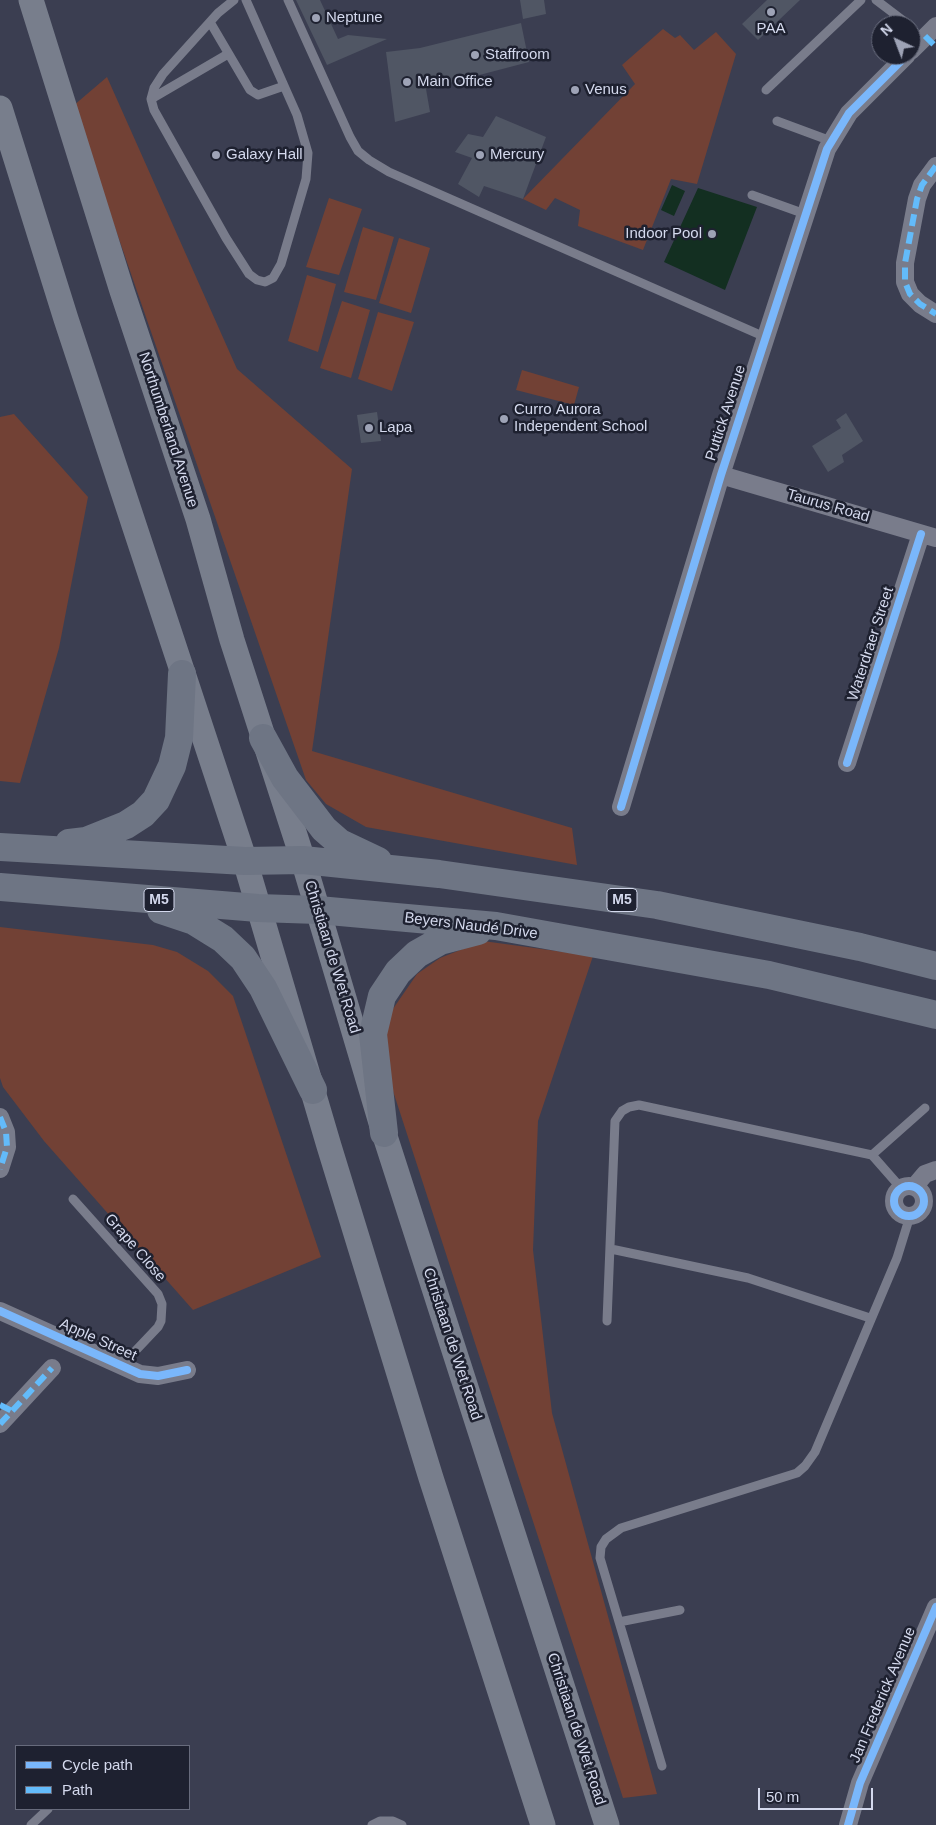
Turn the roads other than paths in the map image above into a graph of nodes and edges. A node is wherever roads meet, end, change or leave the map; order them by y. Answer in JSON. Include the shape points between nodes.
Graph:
{"nodes":[{"id":1,"x":31,"y":0,"type":"edge"},
{"id":2,"x":234,"y":0,"type":"edge"},
{"id":3,"x":246,"y":0,"type":"edge"},
{"id":4,"x":288,"y":0,"type":"edge"},
{"id":5,"x":861,"y":0,"type":"edge"},
{"id":6,"x":876,"y":0,"type":"edge"},
{"id":7,"x":210,"y":22,"type":"junction"},
{"id":8,"x":923,"y":32,"type":"edge"},
{"id":9,"x":228,"y":54,"type":"junction"},
{"id":10,"x":897,"y":65,"type":"edge"},
{"id":11,"x":284,"y":86,"type":"junction"},
{"id":12,"x":766,"y":90,"type":"dead end"},
{"id":13,"x":151,"y":99,"type":"junction"},
{"id":14,"x":0,"y":108,"type":"edge"},
{"id":15,"x":777,"y":121,"type":"dead end"},
{"id":16,"x":831,"y":141,"type":"junction"},
{"id":17,"x":936,"y":166,"type":"edge"},
{"id":18,"x":752,"y":195,"type":"dead end"},
{"id":19,"x":805,"y":214,"type":"junction"},
{"id":20,"x":936,"y":314,"type":"edge"},
{"id":21,"x":765,"y":337,"type":"junction"},
{"id":22,"x":721,"y":474,"type":"junction"},
{"id":23,"x":928,"y":536,"type":"edge"},
{"id":24,"x":182,"y":674,"type":"junction"},
{"id":25,"x":263,"y":738,"type":"junction"},
{"id":26,"x":847,"y":763,"type":"dead end"},
{"id":27,"x":620,"y":807,"type":"dead end"},
{"id":28,"x":0,"y":847,"type":"edge"},
{"id":29,"x":33,"y":848,"type":"junction"},
{"id":30,"x":304,"y":860,"type":"junction"},
{"id":31,"x":245,"y":861,"type":"junction"},
{"id":32,"x":402,"y":870,"type":"junction"},
{"id":33,"x":0,"y":887,"type":"edge"},
{"id":34,"x":111,"y":896,"type":"junction"},
{"id":35,"x":258,"y":908,"type":"junction"},
{"id":36,"x":318,"y":910,"type":"junction"},
{"id":37,"x":496,"y":926,"type":"junction"},
{"id":38,"x":936,"y":966,"type":"edge"},
{"id":39,"x":936,"y":1015,"type":"edge"},
{"id":40,"x":313,"y":1090,"type":"junction"},
{"id":41,"x":925,"y":1108,"type":"dead end"},
{"id":42,"x":0,"y":1117,"type":"edge"},
{"id":43,"x":384,"y":1133,"type":"junction"},
{"id":44,"x":872,"y":1155,"type":"junction"},
{"id":45,"x":0,"y":1169,"type":"edge"},
{"id":46,"x":936,"y":1170,"type":"edge"},
{"id":47,"x":919,"y":1194,"type":"edge"},
{"id":48,"x":73,"y":1199,"type":"dead end"},
{"id":49,"x":910,"y":1216,"type":"junction"},
{"id":50,"x":611,"y":1249,"type":"junction"},
{"id":51,"x":0,"y":1311,"type":"edge"},
{"id":52,"x":870,"y":1318,"type":"junction"},
{"id":53,"x":607,"y":1321,"type":"dead end"},
{"id":54,"x":122,"y":1365,"type":"junction"},
{"id":55,"x":52,"y":1368,"type":"dead end"},
{"id":56,"x":187,"y":1370,"type":"dead end"},
{"id":57,"x":4,"y":1413,"type":"edge"},
{"id":58,"x":936,"y":1607,"type":"edge"},
{"id":59,"x":680,"y":1610,"type":"dead end"},
{"id":60,"x":619,"y":1622,"type":"junction"},
{"id":61,"x":932,"y":1630,"type":"edge"},
{"id":62,"x":662,"y":1766,"type":"dead end"},
{"id":63,"x":47,"y":1810,"type":"edge"},
{"id":64,"x":848,"y":1824,"type":"edge"},
{"id":65,"x":31,"y":1825,"type":"edge"},
{"id":66,"x":372,"y":1825,"type":"edge"},
{"id":67,"x":402,"y":1825,"type":"edge"},
{"id":68,"x":543,"y":1825,"type":"edge"},
{"id":69,"x":607,"y":1825,"type":"edge"}],
"edges":[{"from":1,"to":25,"type":"main road","name":"Northumberland Avenue","via":[[122,291],[198,519]]},
{"from":2,"to":7,"type":"lane"},
{"from":3,"to":11,"type":"lane"},
{"from":4,"to":21,"type":"lane","via":[[350,137],[358,151],[369,160],[389,172]]},
{"from":5,"to":12,"type":"lane"},
{"from":6,"to":8,"type":"lane"},
{"from":7,"to":9,"type":"lane"},
{"from":7,"to":13,"type":"lane","via":[[163,74]]},
{"from":9,"to":11,"type":"lane","via":[[250,90],[258,95]]},
{"from":9,"to":13,"type":"lane"},
{"from":10,"to":16,"type":"street","name":"Puttick Avenue","via":[[849,113]]},
{"from":11,"to":13,"type":"lane","via":[[306,138],[306,179],[281,264],[273,278],[265,282],[249,274],[226,238],[154,110]]},
{"from":14,"to":24,"type":"main road"},
{"from":15,"to":16,"type":"lane"},
{"from":16,"to":19,"type":"street","name":"Puttick Avenue"},
{"from":17,"to":20,"type":"street","via":[[922,185],[917,199],[905,263],[905,282],[910,294]]},
{"from":18,"to":19,"type":"lane"},
{"from":19,"to":21,"type":"street","name":"Puttick Avenue"},
{"from":21,"to":22,"type":"street","name":"Puttick Avenue"},
{"from":22,"to":23,"type":"street","name":"Taurus Road"},
{"from":22,"to":27,"type":"street","name":"Puttick Avenue"},
{"from":23,"to":26,"type":"street","name":"Waterdraer Street"},
{"from":24,"to":29,"type":"main road","via":[[179,738],[172,766],[156,800],[143,814],[86,841]]},
{"from":24,"to":31,"type":"main road"},
{"from":25,"to":30,"type":"main road","name":"Northumberland Avenue"},
{"from":25,"to":32,"type":"main road","via":[[285,778],[324,829],[340,843],[362,855]]},
{"from":28,"to":29,"type":"main road","number":"M5"},
{"from":29,"to":31,"type":"main road","number":"M5"},
{"from":30,"to":31,"type":"main road","number":"M5"},
{"from":30,"to":32,"type":"main road","number":"M5"},
{"from":30,"to":36,"type":"main road","name":"Christiaan de Wet Road"},
{"from":31,"to":35,"type":"main road"},
{"from":32,"to":38,"type":"main road","number":"M5","via":[[657,905]]},
{"from":33,"to":34,"type":"main road","name":"Beyers Naudé Drive","number":"M5"},
{"from":34,"to":35,"type":"main road","name":"Beyers Naudé Drive","number":"M5"},
{"from":34,"to":40,"type":"main road","via":[[194,921],[222,939],[242,958],[264,988]]},
{"from":35,"to":36,"type":"main road","name":"Beyers Naudé Drive","number":"M5"},
{"from":35,"to":40,"type":"main road"},
{"from":36,"to":37,"type":"main road","name":"Beyers Naudé Drive","number":"M5"},
{"from":36,"to":43,"type":"main road","name":"Christiaan de Wet Road"},
{"from":37,"to":39,"type":"main road","name":"Beyers Naudé Drive","number":"M5","via":[[769,975]]},
{"from":37,"to":43,"type":"main road","via":[[440,941],[417,954],[398,972],[382,996],[373,1034]]},
{"from":40,"to":68,"type":"main road","via":[[431,1478]]},
{"from":41,"to":44,"type":"lane"},
{"from":42,"to":45,"type":"street","via":[[8,1147]]},
{"from":43,"to":69,"type":"main road","name":"Christiaan de Wet Road"},
{"from":44,"to":47,"type":"lane"},
{"from":44,"to":50,"type":"lane","via":[[639,1105],[629,1107],[615,1121]]},
{"from":46,"to":47,"type":"street","via":[[925,1174]]},
{"from":47,"to":49,"type":"street","via":[[921,1210]]},
{"from":47,"to":49,"type":"street","via":[[895,1196],[894,1205],[900,1213]]},
{"from":48,"to":54,"type":"lane","name":"Grape Close","via":[[158,1294],[162,1304],[162,1321]]},
{"from":49,"to":52,"type":"lane","via":[[897,1258]]},
{"from":50,"to":52,"type":"lane","via":[[748,1278]]},
{"from":50,"to":53,"type":"lane"},
{"from":51,"to":54,"type":"street","name":"Apple Street"},
{"from":52,"to":60,"type":"lane","via":[[815,1452],[797,1473],[621,1528],[606,1539],[600,1558]]},
{"from":54,"to":56,"type":"street","name":"Apple Street","via":[[147,1376]]},
{"from":55,"to":57,"type":"street"},
{"from":58,"to":61,"type":"street","name":"Jan Frederick Avenue"},
{"from":59,"to":60,"type":"lane"},
{"from":60,"to":62,"type":"lane"},
{"from":61,"to":64,"type":"street","name":"Jan Frederick Avenue","via":[[860,1783]]},
{"from":63,"to":65,"type":"lane"},
{"from":66,"to":67,"type":"lane","via":[[393,1821]]}]}
